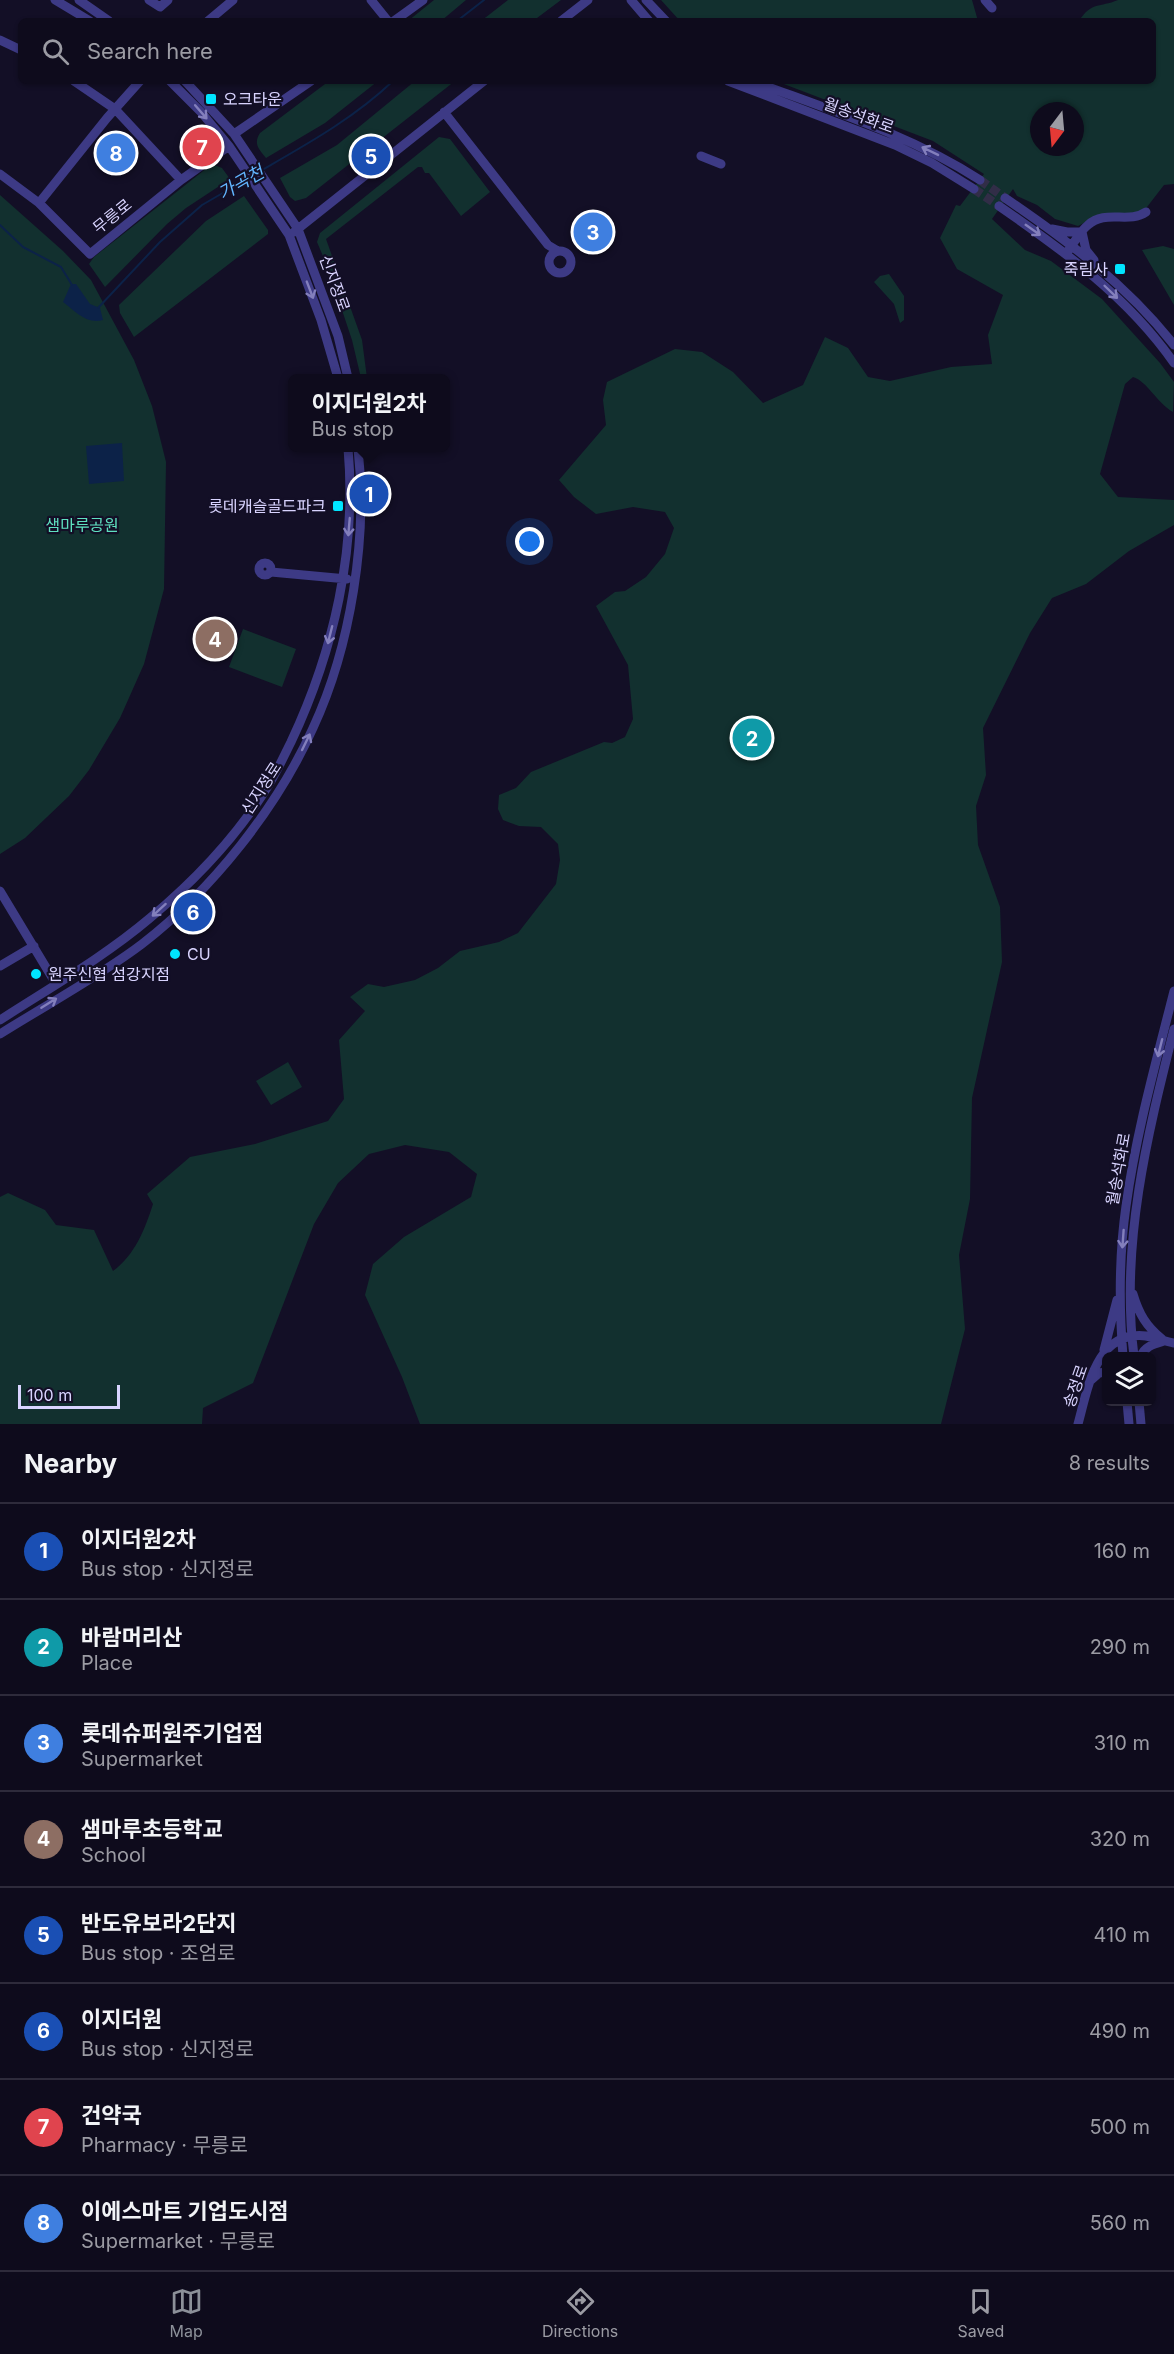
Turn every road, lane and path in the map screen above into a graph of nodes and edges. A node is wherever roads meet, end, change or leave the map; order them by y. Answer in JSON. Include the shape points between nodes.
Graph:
{"nodes":[{"id":1,"x":55,"y":0,"type":"edge"},
{"id":2,"x":79,"y":0,"type":"edge"},
{"id":3,"x":149,"y":0,"type":"edge"},
{"id":4,"x":168,"y":0,"type":"edge"},
{"id":5,"x":233,"y":0,"type":"edge"},
{"id":6,"x":371,"y":0,"type":"edge"},
{"id":7,"x":423,"y":0,"type":"edge"},
{"id":8,"x":588,"y":0,"type":"edge"},
{"id":9,"x":631,"y":0,"type":"edge"},
{"id":10,"x":646,"y":0,"type":"edge"},
{"id":11,"x":985,"y":0,"type":"edge"},
{"id":12,"x":992,"y":8,"type":"dead end"},
{"id":13,"x":85,"y":18,"type":"edge"},
{"id":14,"x":105,"y":18,"type":"edge"},
{"id":15,"x":212,"y":18,"type":"edge"},
{"id":16,"x":386,"y":18,"type":"edge"},
{"id":17,"x":398,"y":18,"type":"edge"},
{"id":18,"x":565,"y":18,"type":"edge"},
{"id":19,"x":646,"y":18,"type":"edge"},
{"id":20,"x":663,"y":18,"type":"edge"},
{"id":21,"x":0,"y":40,"type":"edge"},
{"id":22,"x":18,"y":49,"type":"edge"},
{"id":23,"x":79,"y":84,"type":"edge"},
{"id":24,"x":137,"y":84,"type":"edge"},
{"id":25,"x":173,"y":84,"type":"edge"},
{"id":26,"x":188,"y":84,"type":"edge"},
{"id":27,"x":307,"y":84,"type":"edge"},
{"id":28,"x":480,"y":84,"type":"edge"},
{"id":29,"x":751,"y":84,"type":"edge"},
{"id":30,"x":115,"y":109,"type":"junction"},
{"id":31,"x":444,"y":112,"type":"junction"},
{"id":32,"x":237,"y":138,"type":"junction"},
{"id":33,"x":229,"y":146,"type":"junction"},
{"id":34,"x":701,"y":156,"type":"dead end"},
{"id":35,"x":721,"y":164,"type":"dead end"},
{"id":36,"x":0,"y":174,"type":"edge"},
{"id":37,"x":181,"y":180,"type":"junction"},
{"id":38,"x":981,"y":180,"type":"tunnel mouth"},
{"id":39,"x":974,"y":189,"type":"tunnel mouth"},
{"id":40,"x":39,"y":203,"type":"junction"},
{"id":41,"x":1146,"y":212,"type":"dead end"},
{"id":42,"x":298,"y":229,"type":"junction"},
{"id":43,"x":1049,"y":229,"type":"junction"},
{"id":44,"x":1082,"y":232,"type":"junction"},
{"id":45,"x":289,"y":236,"type":"junction"},
{"id":46,"x":548,"y":245,"type":"junction"},
{"id":47,"x":558,"y":250,"type":"junction"},
{"id":48,"x":1070,"y":250,"type":"junction"},
{"id":49,"x":549,"y":257,"type":"junction"},
{"id":50,"x":1102,"y":270,"type":"junction"},
{"id":51,"x":1174,"y":345,"type":"edge"},
{"id":52,"x":1174,"y":363,"type":"edge"},
{"id":53,"x":337,"y":374,"type":"edge"},
{"id":54,"x":347,"y":374,"type":"edge"},
{"id":55,"x":348,"y":452,"type":"edge"},
{"id":56,"x":358,"y":452,"type":"edge"},
{"id":57,"x":271,"y":572,"type":"dead end"},
{"id":58,"x":343,"y":578,"type":"junction"},
{"id":59,"x":355,"y":580,"type":"junction"},
{"id":60,"x":0,"y":891,"type":"edge"},
{"id":61,"x":33,"y":946,"type":"junction"},
{"id":62,"x":0,"y":966,"type":"edge"},
{"id":63,"x":56,"y":984,"type":"junction"},
{"id":64,"x":1174,"y":991,"type":"edge"},
{"id":65,"x":0,"y":1020,"type":"edge"},
{"id":66,"x":1174,"y":1029,"type":"edge"},
{"id":67,"x":0,"y":1034,"type":"edge"},
{"id":68,"x":1131,"y":1284,"type":"junction"},
{"id":69,"x":1120,"y":1286,"type":"junction"},
{"id":70,"x":1127,"y":1339,"type":"junction"},
{"id":71,"x":1164,"y":1341,"type":"junction"},
{"id":72,"x":1174,"y":1343,"type":"edge"},
{"id":73,"x":1124,"y":1352,"type":"edge"},
{"id":74,"x":1132,"y":1352,"type":"edge"},
{"id":75,"x":1143,"y":1352,"type":"edge"},
{"id":76,"x":1098,"y":1364,"type":"junction"},
{"id":77,"x":1102,"y":1373,"type":"edge"},
{"id":78,"x":1091,"y":1380,"type":"junction"},
{"id":79,"x":1127,"y":1406,"type":"edge"},
{"id":80,"x":1139,"y":1406,"type":"edge"},
{"id":81,"x":1078,"y":1424,"type":"edge"},
{"id":82,"x":1129,"y":1424,"type":"edge"},
{"id":83,"x":1141,"y":1424,"type":"edge"}],
"edges":[{"from":1,"to":13,"type":"street"},
{"from":2,"to":14,"type":"street"},
{"from":3,"to":4,"type":"street","via":[[160,7]]},
{"from":5,"to":15,"type":"street"},
{"from":6,"to":16,"type":"street"},
{"from":7,"to":17,"type":"street"},
{"from":8,"to":18,"type":"street"},
{"from":9,"to":19,"type":"street"},
{"from":10,"to":20,"type":"street"},
{"from":11,"to":12,"type":"street"},
{"from":21,"to":22,"type":"street"},
{"from":23,"to":30,"type":"street"},
{"from":24,"to":30,"type":"street"},
{"from":25,"to":33,"type":"street","name":"신지정로","one_way":true},
{"from":26,"to":32,"type":"street","name":"신지정로"},
{"from":27,"to":32,"type":"street"},
{"from":28,"to":31,"type":"street"},
{"from":38,"to":29,"type":"street","name":"월송석화로","one_way":true,"via":[[905,139]]},
{"from":29,"to":39,"type":"street","name":"월송석화로","via":[[895,145]]},
{"from":30,"to":37,"type":"street"},
{"from":30,"to":40,"type":"street"},
{"from":31,"to":42,"type":"street"},
{"from":31,"to":46,"type":"street"},
{"from":32,"to":42,"type":"street","name":"신지정로"},
{"from":33,"to":37,"type":"street","name":"무릉로"},
{"from":33,"to":45,"type":"street","name":"신지정로"},
{"from":34,"to":35,"type":"street"},
{"from":36,"to":40,"type":"street","name":"무릉로"},
{"from":37,"to":40,"type":"street","name":"무릉로","via":[[90,254]]},
{"from":41,"to":44,"type":"street","via":[[1139,217],[1097,220]]},
{"from":42,"to":45,"type":"street"},
{"from":42,"to":54,"type":"street","name":"신지정로","via":[[338,336]]},
{"from":43,"to":44,"type":"street"},
{"from":43,"to":48,"type":"street"},
{"from":43,"to":48,"type":"street","one_way":true,"via":[[1002,202]]},
{"from":44,"to":48,"type":"street"},
{"from":44,"to":50,"type":"street","via":[[1086,250]]},
{"from":45,"to":53,"type":"street","name":"신지정로","one_way":true},
{"from":46,"to":47,"type":"street"},
{"from":46,"to":49,"type":"street"},
{"from":47,"to":49,"type":"street"},
{"from":47,"to":49,"type":"street","via":[[570,257],[567,271],[553,272],[548,265]]},
{"from":48,"to":50,"type":"street"},
{"from":48,"to":52,"type":"street","one_way":true},
{"from":50,"to":51,"type":"street","via":[[1143,307]]},
{"from":55,"to":58,"type":"street","name":"신지정로","one_way":true,"via":[[350,518]]},
{"from":56,"to":59,"type":"street","name":"신지정로","via":[[362,504]]},
{"from":57,"to":58,"type":"street"},
{"from":58,"to":59,"type":"street"},
{"from":58,"to":63,"type":"street","name":"신지정로","one_way":true,"via":[[314,689],[264,793],[232,836],[177,893],[119,943]]},
{"from":67,"to":59,"type":"street","name":"신지정로","one_way":true,"via":[[141,944],[178,913],[242,842],[281,786],[314,727],[333,674]]},
{"from":60,"to":61,"type":"street"},
{"from":61,"to":62,"type":"street"},
{"from":61,"to":63,"type":"street"},
{"from":63,"to":65,"type":"street","name":"신지정로"},
{"from":64,"to":69,"type":"street","name":"월송석화로","one_way":true,"via":[[1138,1139],[1126,1206]]},
{"from":66,"to":68,"type":"street","name":"월송석화로","via":[[1140,1177]]},
{"from":68,"to":70,"type":"street","name":"월송석화로"},
{"from":68,"to":71,"type":"street","via":[[1138,1312],[1148,1328]]},
{"from":69,"to":70,"type":"street","name":"월송석화로"},
{"from":69,"to":76,"type":"street","via":[[1107,1345]]},
{"from":70,"to":71,"type":"street","via":[[1145,1336]]},
{"from":70,"to":73,"type":"street","name":"월송석화로"},
{"from":70,"to":74,"type":"street","name":"월송석화로"},
{"from":70,"to":76,"type":"street","name":"송정로","via":[[1116,1341]]},
{"from":71,"to":72,"type":"street"},
{"from":71,"to":75,"type":"street"},
{"from":76,"to":78,"type":"street","name":"송정로"},
{"from":77,"to":78,"type":"street"},
{"from":78,"to":81,"type":"street","name":"송정로"},
{"from":79,"to":82,"type":"street"},
{"from":80,"to":83,"type":"street"}]}
